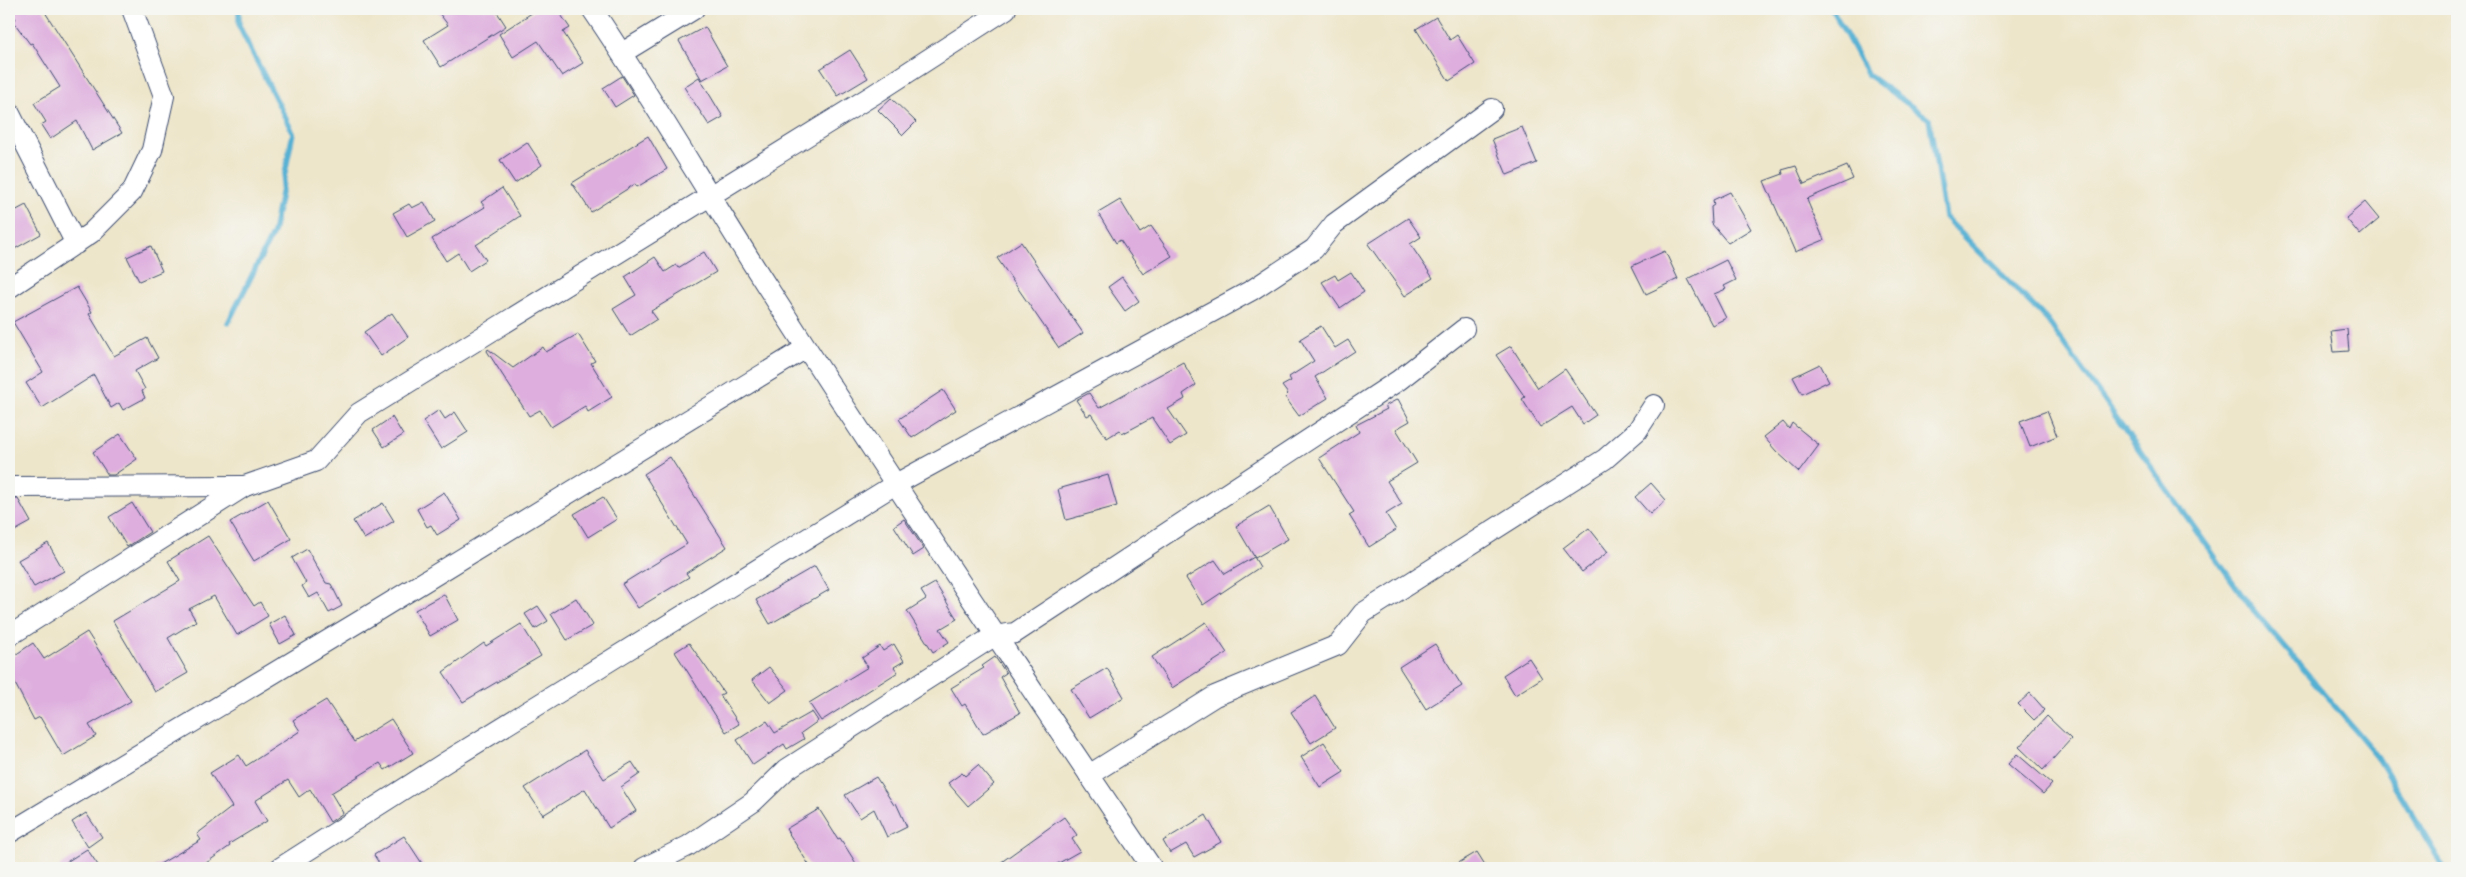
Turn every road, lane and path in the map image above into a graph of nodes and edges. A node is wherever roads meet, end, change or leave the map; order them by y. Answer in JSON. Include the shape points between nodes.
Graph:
{"nodes":[{"id":1,"x":132,"y":9,"type":"edge"},
{"id":2,"x":592,"y":9,"type":"edge"},
{"id":3,"x":694,"y":9,"type":"edge"},
{"id":4,"x":1006,"y":9,"type":"edge"},
{"id":5,"x":622,"y":54,"type":"junction"},
{"id":6,"x":1492,"y":109,"type":"dead end"},
{"id":7,"x":9,"y":112,"type":"edge"},
{"id":8,"x":710,"y":198,"type":"junction"},
{"id":9,"x":76,"y":244,"type":"junction"},
{"id":10,"x":9,"y":288,"type":"edge"},
{"id":11,"x":1464,"y":329,"type":"dead end"},
{"id":12,"x":806,"y":348,"type":"junction"},
{"id":13,"x":1654,"y":404,"type":"dead end"},
{"id":14,"x":894,"y":485,"type":"junction"},
{"id":15,"x":245,"y":486,"type":"junction"},
{"id":16,"x":9,"y":487,"type":"edge"},
{"id":17,"x":9,"y":636,"type":"edge"},
{"id":18,"x":994,"y":636,"type":"junction"},
{"id":19,"x":1089,"y":775,"type":"junction"},
{"id":20,"x":9,"y":833,"type":"edge"},
{"id":21,"x":280,"y":868,"type":"edge"},
{"id":22,"x":644,"y":868,"type":"edge"},
{"id":23,"x":1152,"y":868,"type":"edge"}],
"edges":[{"from":1,"to":9,"type":"street","via":[[164,96],[152,150],[132,192],[92,233]]},
{"from":2,"to":5,"type":"street"},
{"from":3,"to":5,"type":"street"},
{"from":4,"to":8,"type":"street"},
{"from":5,"to":8,"type":"street"},
{"from":6,"to":14,"type":"street","via":[[1334,224],[1314,249],[1252,290]]},
{"from":7,"to":9,"type":"street"},
{"from":8,"to":12,"type":"street"},
{"from":8,"to":15,"type":"street","via":[[359,413],[316,462]]},
{"from":9,"to":10,"type":"street"},
{"from":11,"to":18,"type":"street","via":[[1399,380],[1015,633]]},
{"from":12,"to":14,"type":"street"},
{"from":12,"to":20,"type":"street"},
{"from":13,"to":19,"type":"street","via":[[1637,431],[1605,459],[1363,613],[1338,645],[1215,696]]},
{"from":14,"to":18,"type":"street"},
{"from":14,"to":21,"type":"street"},
{"from":15,"to":16,"type":"street"},
{"from":15,"to":17,"type":"street"},
{"from":18,"to":19,"type":"street"},
{"from":18,"to":22,"type":"street","via":[[787,769],[753,802],[688,846]]},
{"from":19,"to":23,"type":"street"}]}
